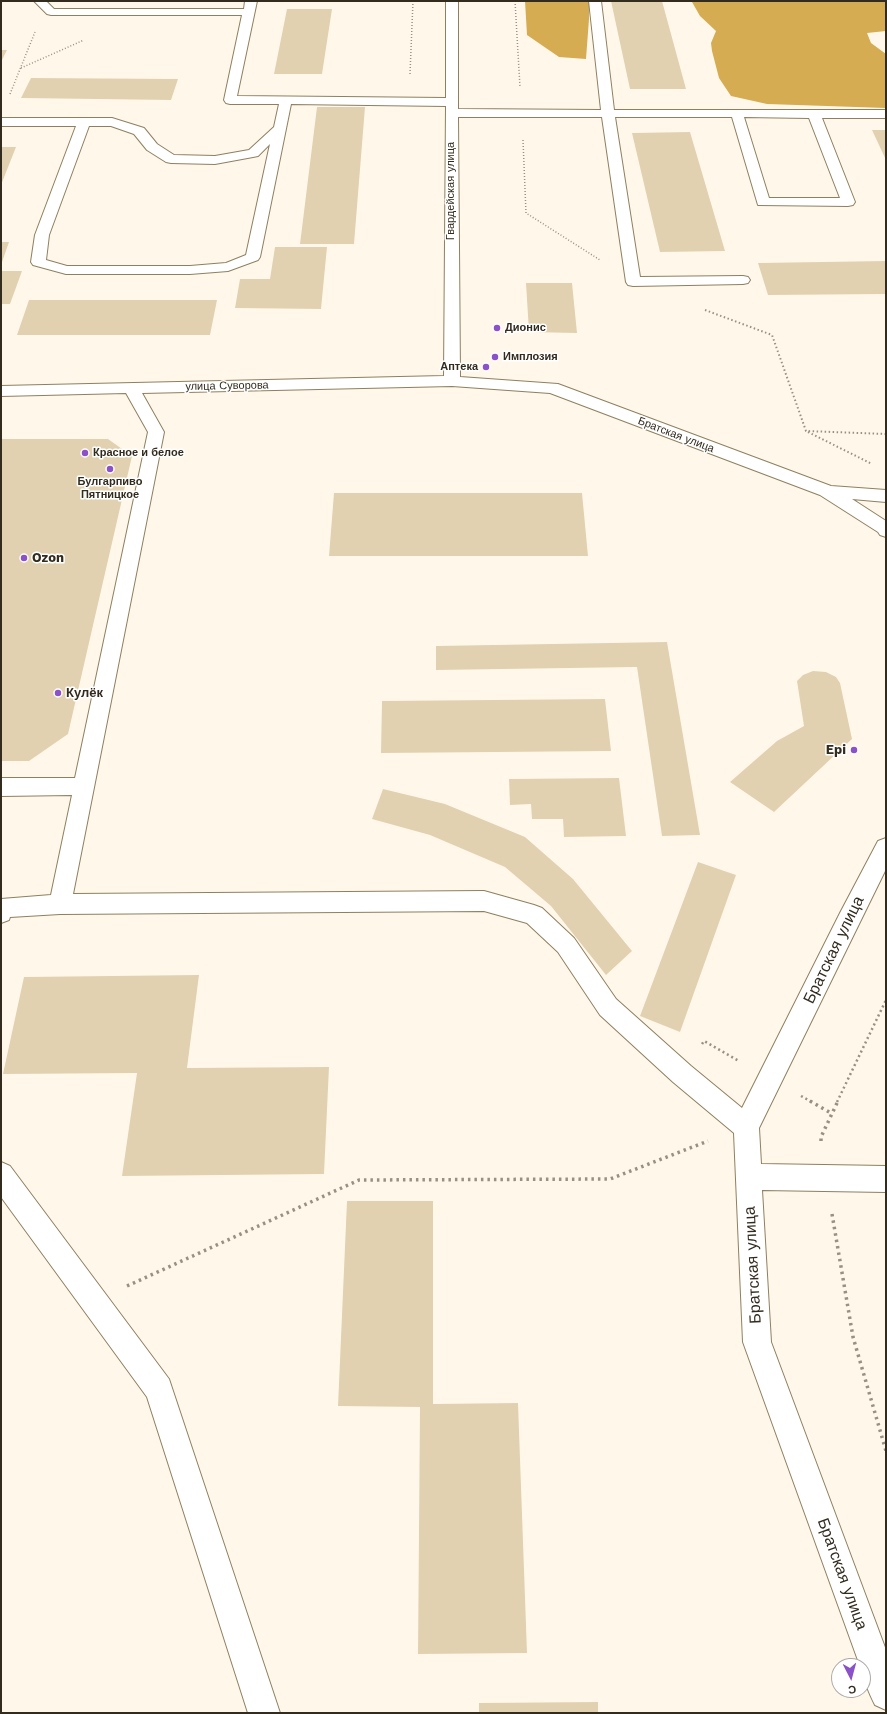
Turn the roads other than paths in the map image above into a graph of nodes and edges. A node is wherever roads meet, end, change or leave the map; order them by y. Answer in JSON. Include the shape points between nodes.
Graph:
{"nodes":[{"id":1,"x":40,"y":1,"type":"edge"},
{"id":2,"x":452,"y":1,"type":"edge"},
{"id":3,"x":595,"y":1,"type":"edge"},
{"id":4,"x":250,"y":6,"type":"edge"},
{"id":5,"x":286,"y":100,"type":"junction"},
{"id":6,"x":451,"y":108,"type":"junction"},
{"id":7,"x":608,"y":114,"type":"junction"},
{"id":8,"x":737,"y":114,"type":"junction"},
{"id":9,"x":814,"y":114,"type":"junction"},
{"id":10,"x":886,"y":114,"type":"edge"},
{"id":11,"x":1,"y":122,"type":"edge"},
{"id":12,"x":84,"y":122,"type":"junction"},
{"id":13,"x":279,"y":129,"type":"junction"},
{"id":14,"x":743,"y":280,"type":"dead end"},
{"id":15,"x":452,"y":381,"type":"junction"},
{"id":16,"x":132,"y":389,"type":"junction"},
{"id":17,"x":1,"y":391,"type":"edge"},
{"id":18,"x":826,"y":491,"type":"junction"},
{"id":19,"x":886,"y":496,"type":"edge"},
{"id":20,"x":886,"y":531,"type":"edge"},
{"id":21,"x":84,"y":786,"type":"junction"},
{"id":22,"x":1,"y":787,"type":"edge"},
{"id":23,"x":886,"y":847,"type":"edge"},
{"id":24,"x":60,"y":904,"type":"junction"},
{"id":25,"x":1,"y":913,"type":"edge"},
{"id":26,"x":746,"y":1127,"type":"junction"},
{"id":27,"x":1,"y":1175,"type":"edge"},
{"id":28,"x":749,"y":1177,"type":"junction"},
{"id":29,"x":886,"y":1179,"type":"edge"},
{"id":30,"x":886,"y":1694,"type":"edge"},
{"id":31,"x":264,"y":1713,"type":"edge"}],
"edges":[{"from":1,"to":4,"type":"street","via":[[51,12]]},
{"from":2,"to":6,"type":"street","name":"Гвардейская улица"},
{"from":3,"to":7,"type":"street"},
{"from":4,"to":5,"type":"street","via":[[230,100]]},
{"from":5,"to":6,"type":"street","via":[[410,102]]},
{"from":5,"to":13,"type":"street"},
{"from":6,"to":7,"type":"street"},
{"from":6,"to":15,"type":"street","name":"Гвардейская улица"},
{"from":7,"to":8,"type":"street"},
{"from":7,"to":14,"type":"street","via":[[633,282]]},
{"from":8,"to":9,"type":"street"},
{"from":8,"to":9,"type":"street","via":[[763,202],[848,202]]},
{"from":9,"to":10,"type":"street"},
{"from":11,"to":12,"type":"street"},
{"from":12,"to":13,"type":"street","via":[[112,122],[139,132],[152,147],[171,159],[215,160],[253,153]]},
{"from":12,"to":13,"type":"street","via":[[42,235],[38,262],[66,270],[190,270],[228,267],[253,257]]},
{"from":15,"to":16,"type":"street","name":"улица Суворова"},
{"from":15,"to":18,"type":"street","name":"Братская улица","via":[[552,388]]},
{"from":16,"to":17,"type":"street","name":"улица Суворова"},
{"from":16,"to":21,"type":"street","via":[[156,432]]},
{"from":18,"to":19,"type":"street"},
{"from":18,"to":20,"type":"street","name":"Братская улица"},
{"from":21,"to":22,"type":"street"},
{"from":21,"to":24,"type":"street"},
{"from":23,"to":26,"type":"street","name":"Братская улица"},
{"from":24,"to":25,"type":"street","via":[[2,908]]},
{"from":24,"to":26,"type":"street","via":[[484,902],[534,915],[566,945],[608,1007],[682,1074]]},
{"from":26,"to":28,"type":"street","name":"Братская улица"},
{"from":27,"to":31,"type":"street","via":[[159,1389]]},
{"from":28,"to":29,"type":"street"},
{"from":28,"to":30,"type":"street","name":"Братская улица","via":[[757,1342]]}]}
